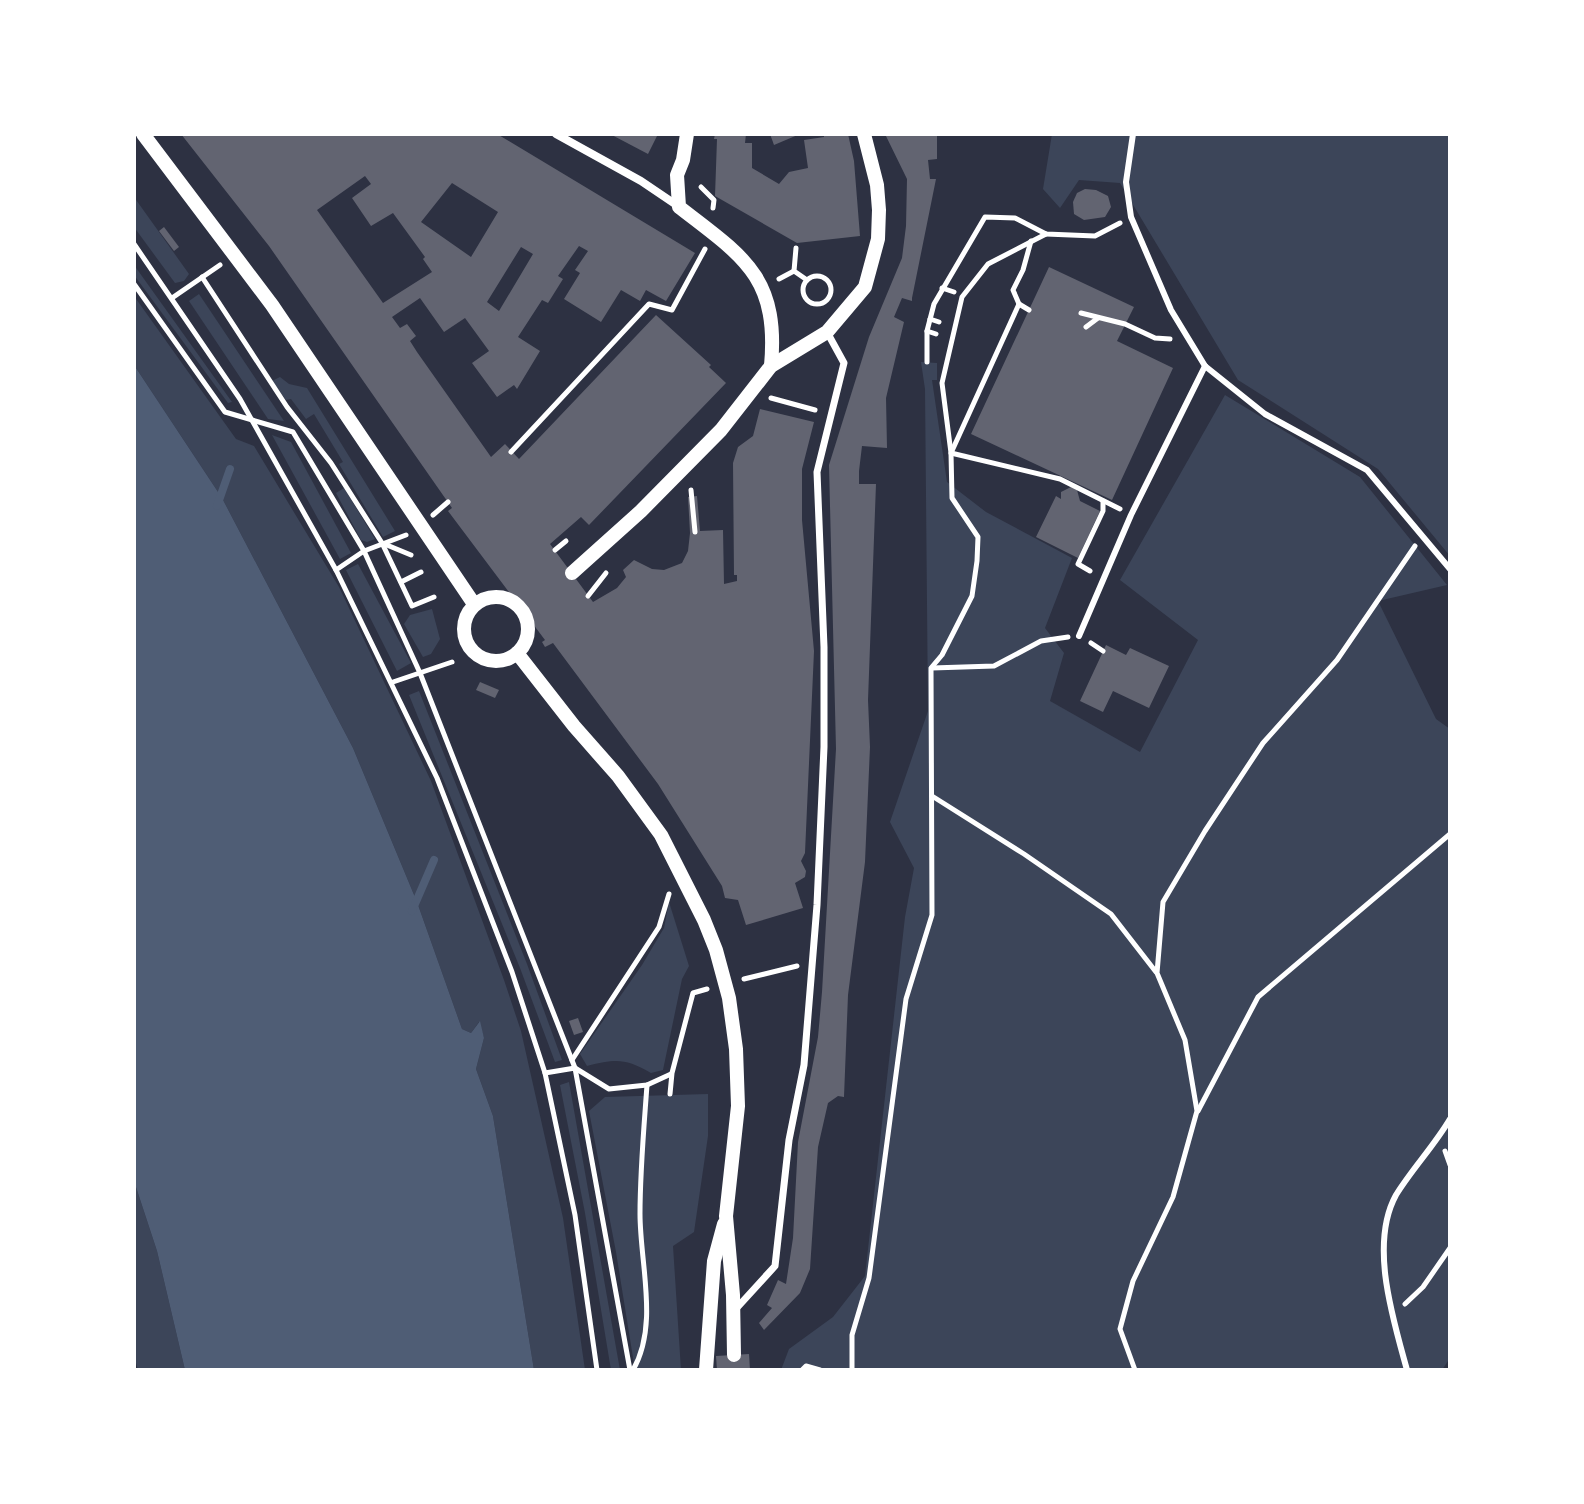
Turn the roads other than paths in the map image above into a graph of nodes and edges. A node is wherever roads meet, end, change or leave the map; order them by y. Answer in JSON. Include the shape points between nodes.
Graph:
{"nodes":[{"id":1,"x":143,"y":134,"type":"edge"},
{"id":2,"x":556,"y":134,"type":"edge"},
{"id":3,"x":687,"y":134,"type":"edge"},
{"id":4,"x":864,"y":134,"type":"edge"},
{"id":5,"x":1133,"y":134,"type":"edge"},
{"id":6,"x":679,"y":207,"type":"junction"},
{"id":7,"x":827,"y":332,"type":"junction"},
{"id":8,"x":771,"y":366,"type":"junction"},
{"id":9,"x":1205,"y":366,"type":"junction"},
{"id":10,"x":1450,"y":569,"type":"edge"},
{"id":11,"x":572,"y":573,"type":"dead end"},
{"id":12,"x":474,"y":604,"type":"junction"},
{"id":13,"x":1079,"y":636,"type":"road end"},
{"id":14,"x":517,"y":653,"type":"junction"},
{"id":15,"x":1450,"y":1119,"type":"edge"},
{"id":16,"x":726,"y":1216,"type":"junction"},
{"id":17,"x":733,"y":1312,"type":"junction"},
{"id":18,"x":734,"y":1355,"type":"dead end"},
{"id":19,"x":706,"y":1370,"type":"edge"},
{"id":20,"x":1407,"y":1370,"type":"edge"}],
"edges":[{"from":1,"to":12,"type":"street","via":[[272,305]]},
{"from":2,"to":6,"type":"street"},
{"from":3,"to":6,"type":"street","via":[[677,175]]},
{"from":4,"to":7,"type":"street","via":[[877,185],[878,239],[865,287]]},
{"from":5,"to":9,"type":"lane","via":[[1126,182],[1131,217],[1171,310]]},
{"from":6,"to":8,"type":"street","via":[[749,264],[768,301],[774,333]]},
{"from":7,"to":8,"type":"street"},
{"from":7,"to":17,"type":"street","via":[[844,363],[817,472],[824,747],[804,1065],[789,1140],[775,1266]]},
{"from":8,"to":11,"type":"street","via":[[721,430]]},
{"from":9,"to":10,"type":"lane","via":[[1265,414],[1367,470]]},
{"from":9,"to":13,"type":"lane","via":[[1131,515]]},
{"from":12,"to":14,"type":"street","via":[[465,618],[469,647],[484,659],[501,661]]},
{"from":12,"to":14,"type":"street","via":[[490,597],[508,599],[522,609],[528,624]]},
{"from":14,"to":16,"type":"street","via":[[661,835],[704,920],[729,998],[736,1049],[738,1106]]},
{"from":15,"to":20,"type":"lane","via":[[1395,1197],[1382,1240]]},
{"from":16,"to":17,"type":"street"},
{"from":16,"to":19,"type":"street","via":[[714,1261]]},
{"from":17,"to":18,"type":"street"}]}
